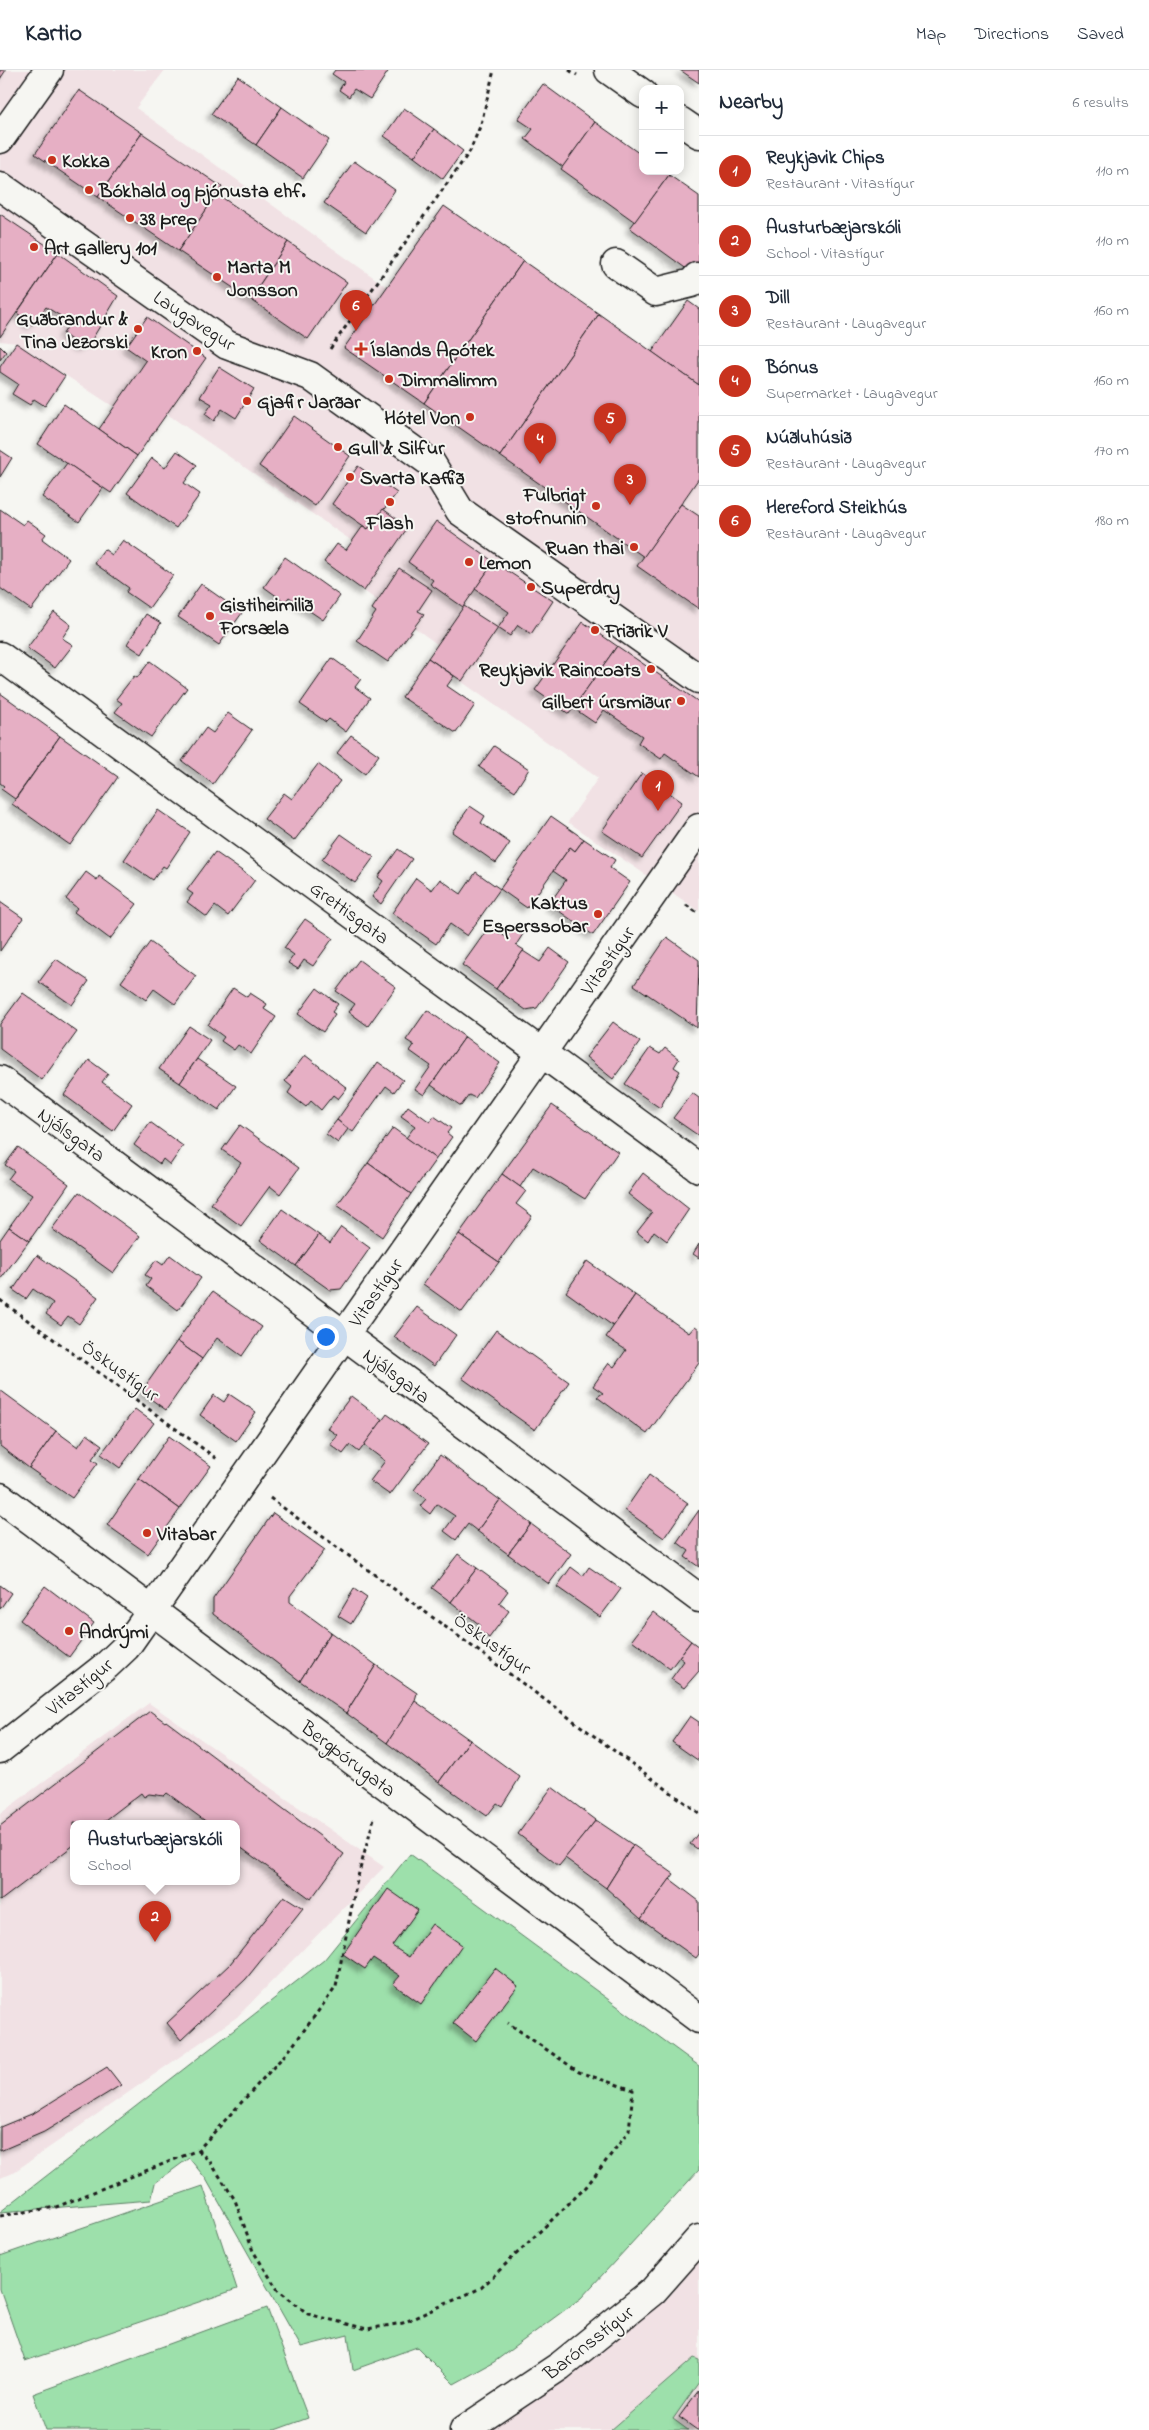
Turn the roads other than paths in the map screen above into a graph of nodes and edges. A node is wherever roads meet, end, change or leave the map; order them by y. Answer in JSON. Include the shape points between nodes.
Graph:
{"nodes":[{"id":1,"x":49,"y":70,"type":"edge"},
{"id":2,"x":608,"y":70,"type":"edge"},
{"id":3,"x":639,"y":91,"type":"edge"},
{"id":4,"x":684,"y":124,"type":"edge"},
{"id":5,"x":699,"y":134,"type":"edge"},
{"id":6,"x":0,"y":138,"type":"edge"},
{"id":7,"x":0,"y":186,"type":"edge"},
{"id":8,"x":616,"y":264,"type":"dead end"},
{"id":9,"x":697,"y":276,"type":"dead end"},
{"id":10,"x":0,"y":656,"type":"edge"},
{"id":11,"x":699,"y":679,"type":"edge"},
{"id":12,"x":699,"y":828,"type":"edge"},
{"id":13,"x":542,"y":1053,"type":"junction"},
{"id":14,"x":0,"y":1080,"type":"edge"},
{"id":15,"x":699,"y":1168,"type":"edge"},
{"id":16,"x":345,"y":1336,"type":"junction"},
{"id":17,"x":0,"y":1497,"type":"edge"},
{"id":18,"x":699,"y":1598,"type":"edge"},
{"id":19,"x":153,"y":1611,"type":"junction"},
{"id":20,"x":0,"y":1748,"type":"edge"},
{"id":21,"x":699,"y":2019,"type":"edge"},
{"id":22,"x":699,"y":2239,"type":"edge"},
{"id":23,"x":464,"y":2430,"type":"edge"}],
"edges":[{"from":1,"to":6,"type":"street"},
{"from":2,"to":3,"type":"street"},
{"from":4,"to":5,"type":"street"},
{"from":7,"to":11,"type":"street","name":"Laugavegur","via":[[227,345],[310,376],[431,464],[460,511]]},
{"from":8,"to":9,"type":"street","via":[[656,292],[692,283]]},
{"from":10,"to":13,"type":"street","name":"Grettisgata"},
{"from":12,"to":13,"type":"street","name":"Vitastígur"},
{"from":13,"to":15,"type":"street","name":"Grettisgata"},
{"from":13,"to":16,"type":"street","name":"Vitastígur"},
{"from":14,"to":16,"type":"street","name":"Njálsgata"},
{"from":16,"to":18,"type":"street","name":"Njálsgata"},
{"from":16,"to":19,"type":"street","name":"Vitastígur"},
{"from":17,"to":19,"type":"street","name":"Bergþórugata"},
{"from":19,"to":20,"type":"street","name":"Vitastígur","via":[[126,1647],[107,1665]]},
{"from":19,"to":21,"type":"street","name":"Bergþórugata"},
{"from":22,"to":23,"type":"street","name":"Barónsstígur","via":[[653,2291],[560,2366]]}]}
